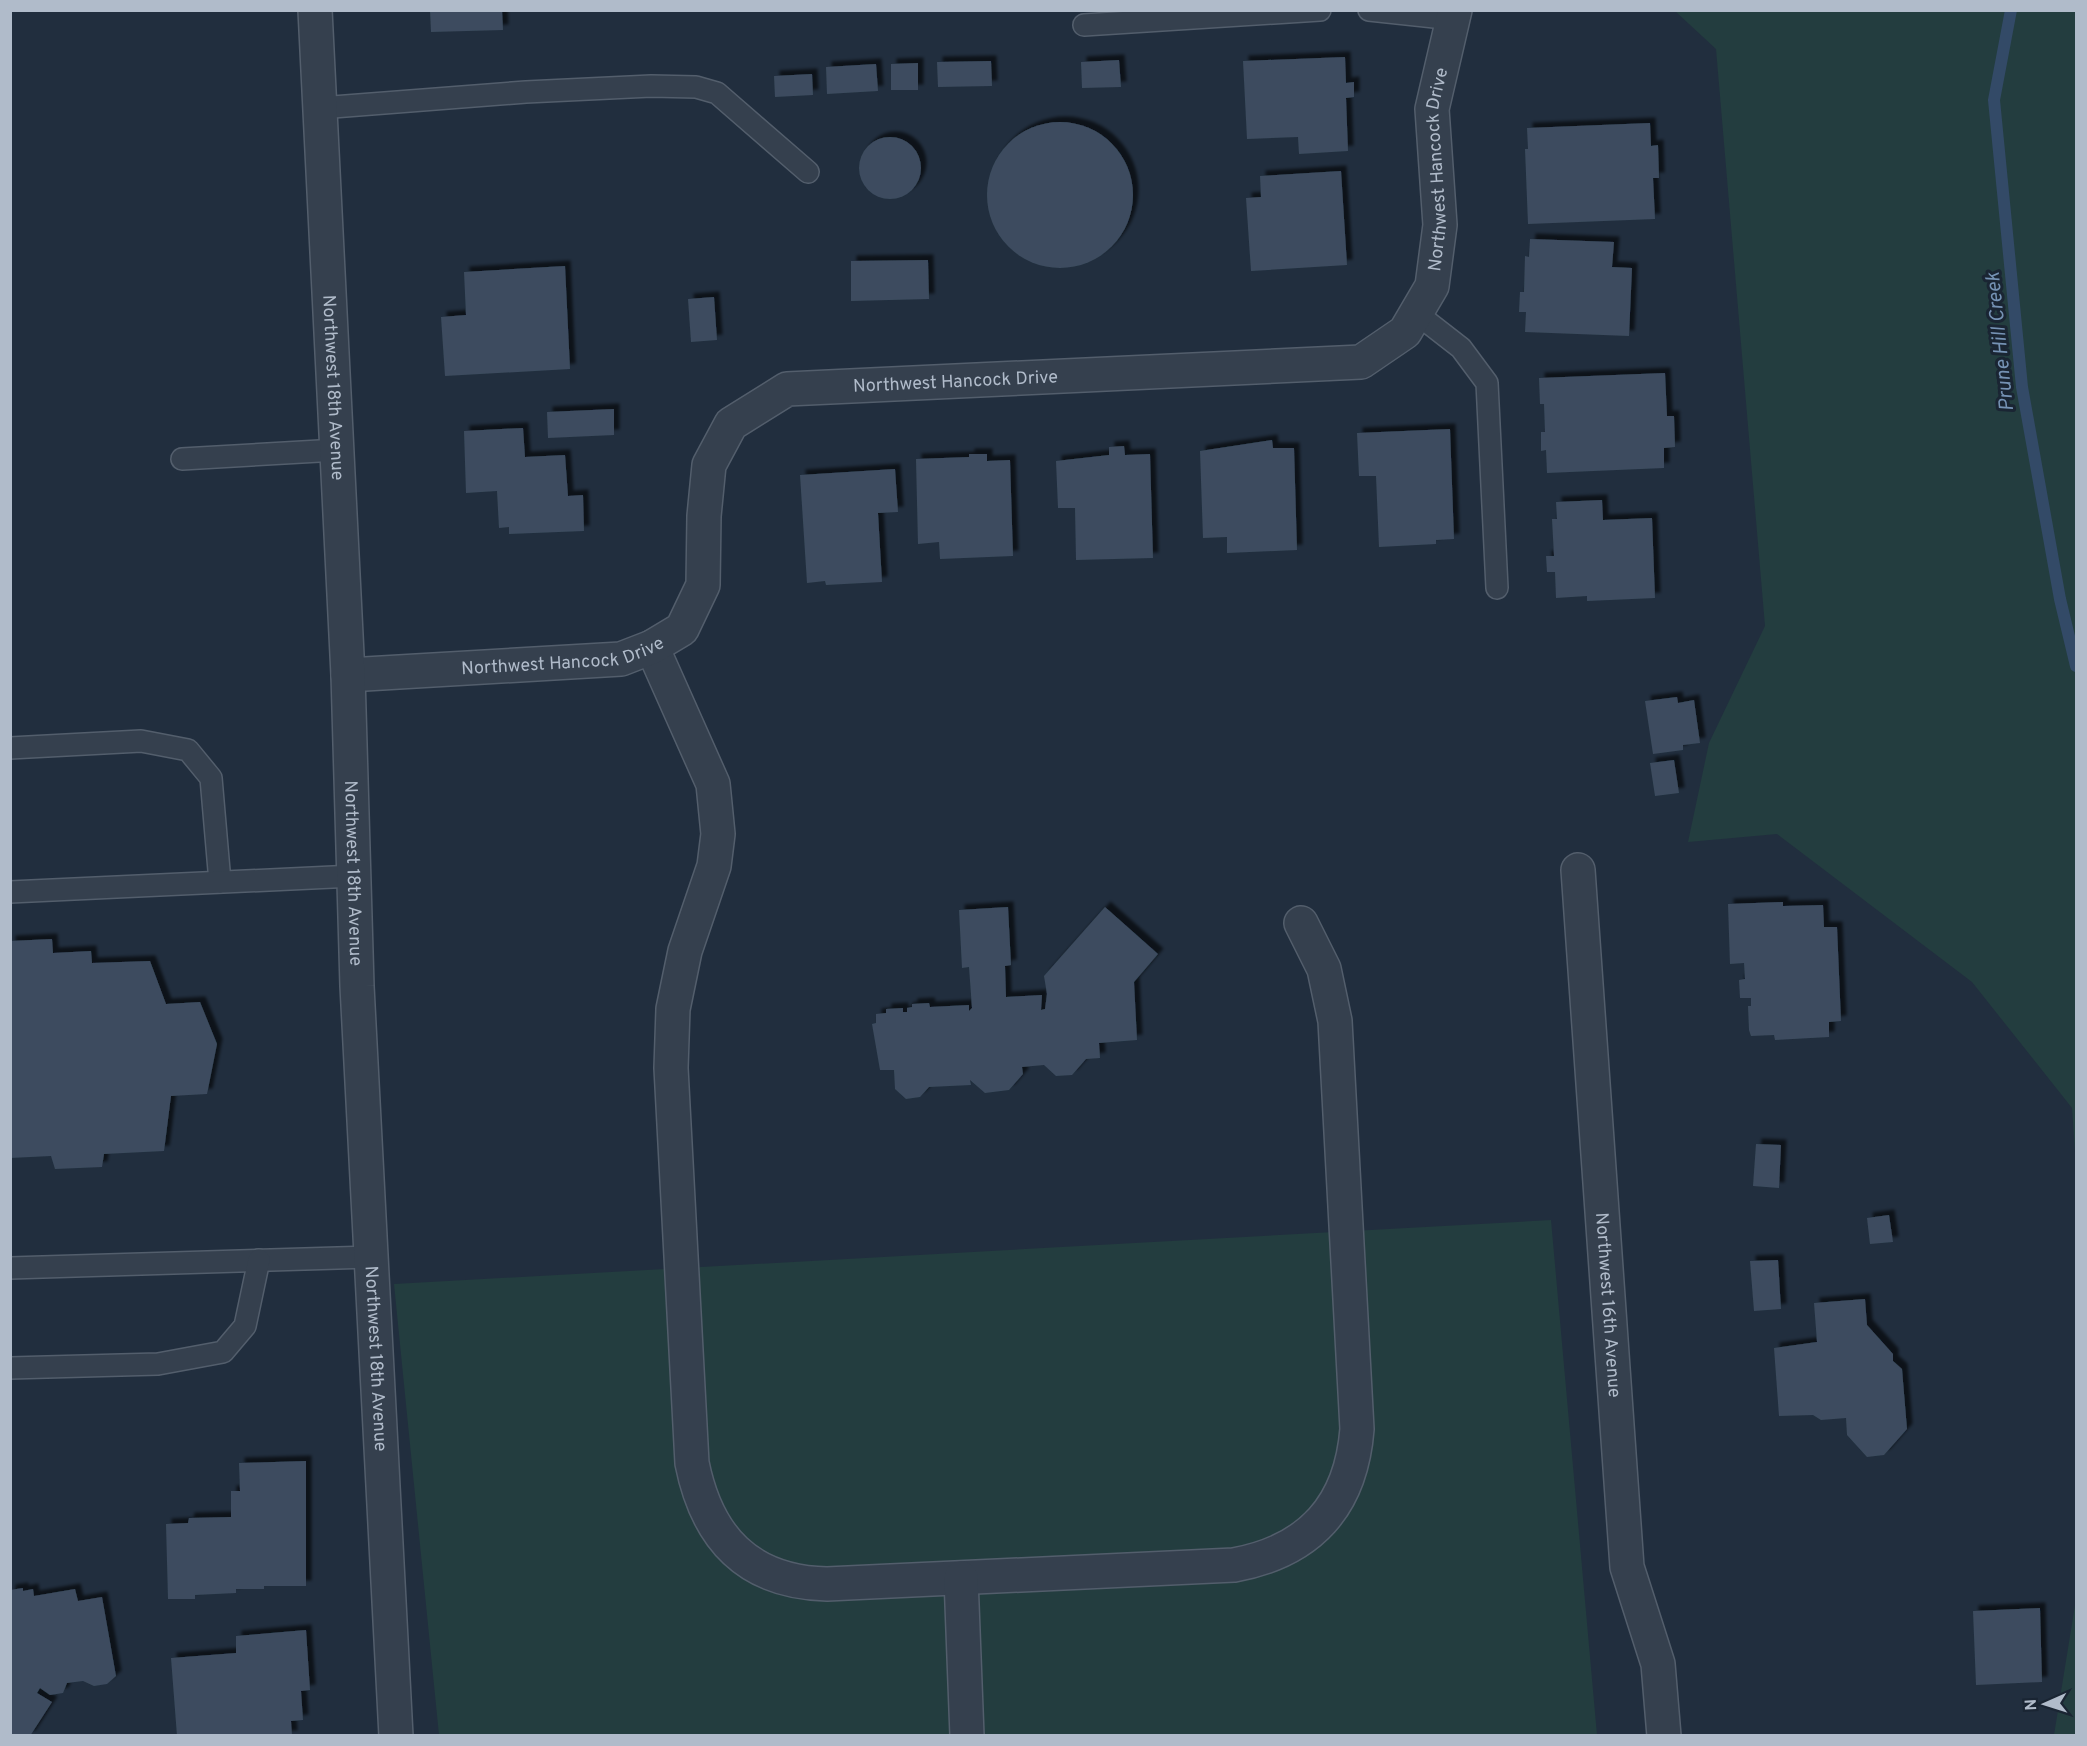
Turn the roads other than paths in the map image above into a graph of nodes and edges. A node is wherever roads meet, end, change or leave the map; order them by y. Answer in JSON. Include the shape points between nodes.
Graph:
{"nodes":[{"id":1,"x":315,"y":10,"type":"edge"},
{"id":2,"x":1320,"y":10,"type":"edge"},
{"id":3,"x":1369,"y":10,"type":"edge"},
{"id":4,"x":1454,"y":15,"type":"edge"},
{"id":5,"x":1084,"y":25,"type":"dead end"},
{"id":6,"x":320,"y":108,"type":"junction"},
{"id":7,"x":808,"y":172,"type":"dead end"},
{"id":8,"x":1416,"y":314,"type":"junction"},
{"id":9,"x":337,"y":450,"type":"junction"},
{"id":10,"x":182,"y":459,"type":"dead end"},
{"id":11,"x":1497,"y":588,"type":"dead end"},
{"id":12,"x":652,"y":647,"type":"junction"},
{"id":13,"x":348,"y":675,"type":"junction"},
{"id":14,"x":10,"y":748,"type":"edge"},
{"id":15,"x":1578,"y":870,"type":"dead end"},
{"id":16,"x":354,"y":876,"type":"junction"},
{"id":17,"x":220,"y":882,"type":"junction"},
{"id":18,"x":10,"y":892,"type":"edge"},
{"id":19,"x":1301,"y":922,"type":"dead end"},
{"id":20,"x":371,"y":1257,"type":"junction"},
{"id":21,"x":259,"y":1260,"type":"junction"},
{"id":22,"x":10,"y":1268,"type":"edge"},
{"id":23,"x":10,"y":1368,"type":"edge"},
{"id":24,"x":961,"y":1578,"type":"junction"},
{"id":25,"x":396,"y":1736,"type":"edge"},
{"id":26,"x":967,"y":1736,"type":"edge"},
{"id":27,"x":1664,"y":1736,"type":"edge"}],
"edges":[{"from":1,"to":6,"type":"street","name":"Northwest 18th Avenue"},
{"from":2,"to":5,"type":"lane"},
{"from":3,"to":4,"type":"lane"},
{"from":4,"to":8,"type":"street","name":"Northwest Hancock Drive","via":[[1432,109],[1440,225],[1432,285]]},
{"from":6,"to":7,"type":"lane","via":[[526,92],[696,87],[717,93]]},
{"from":6,"to":9,"type":"street","name":"Northwest 18th Avenue"},
{"from":8,"to":11,"type":"lane","via":[[1461,348],[1487,383]]},
{"from":8,"to":12,"type":"street","name":"Northwest Hancock Drive","via":[[1405,332],[1362,362],[787,389],[731,424],[709,465],[703,585],[682,629]]},
{"from":9,"to":10,"type":"lane"},
{"from":9,"to":13,"type":"street","name":"Northwest 18th Avenue"},
{"from":12,"to":13,"type":"street","name":"Northwest Hancock Drive","via":[[621,659]]},
{"from":12,"to":24,"type":"street","via":[[713,784],[718,834],[714,866],[685,951],[673,1009],[671,1068],[692,1463],[698,1490],[719,1534],[754,1566],[778,1578],[826,1584]]},
{"from":13,"to":16,"type":"street","name":"Northwest 18th Avenue"},
{"from":14,"to":17,"type":"lane","via":[[141,741],[188,750],[211,778]]},
{"from":15,"to":27,"type":"street","name":"Northwest 16th Avenue","via":[[1627,1567],[1658,1664]]},
{"from":16,"to":17,"type":"lane"},
{"from":16,"to":20,"type":"street","name":"Northwest 18th Avenue"},
{"from":17,"to":18,"type":"lane"},
{"from":19,"to":24,"type":"street","via":[[1324,969],[1335,1021],[1357,1429],[1348,1480],[1337,1501],[1304,1538],[1260,1560],[1234,1566]]},
{"from":20,"to":21,"type":"lane"},
{"from":20,"to":25,"type":"street","name":"Northwest 18th Avenue"},
{"from":21,"to":22,"type":"lane"},
{"from":21,"to":23,"type":"lane","via":[[245,1326],[223,1352],[158,1364]]},
{"from":24,"to":26,"type":"street"}]}
